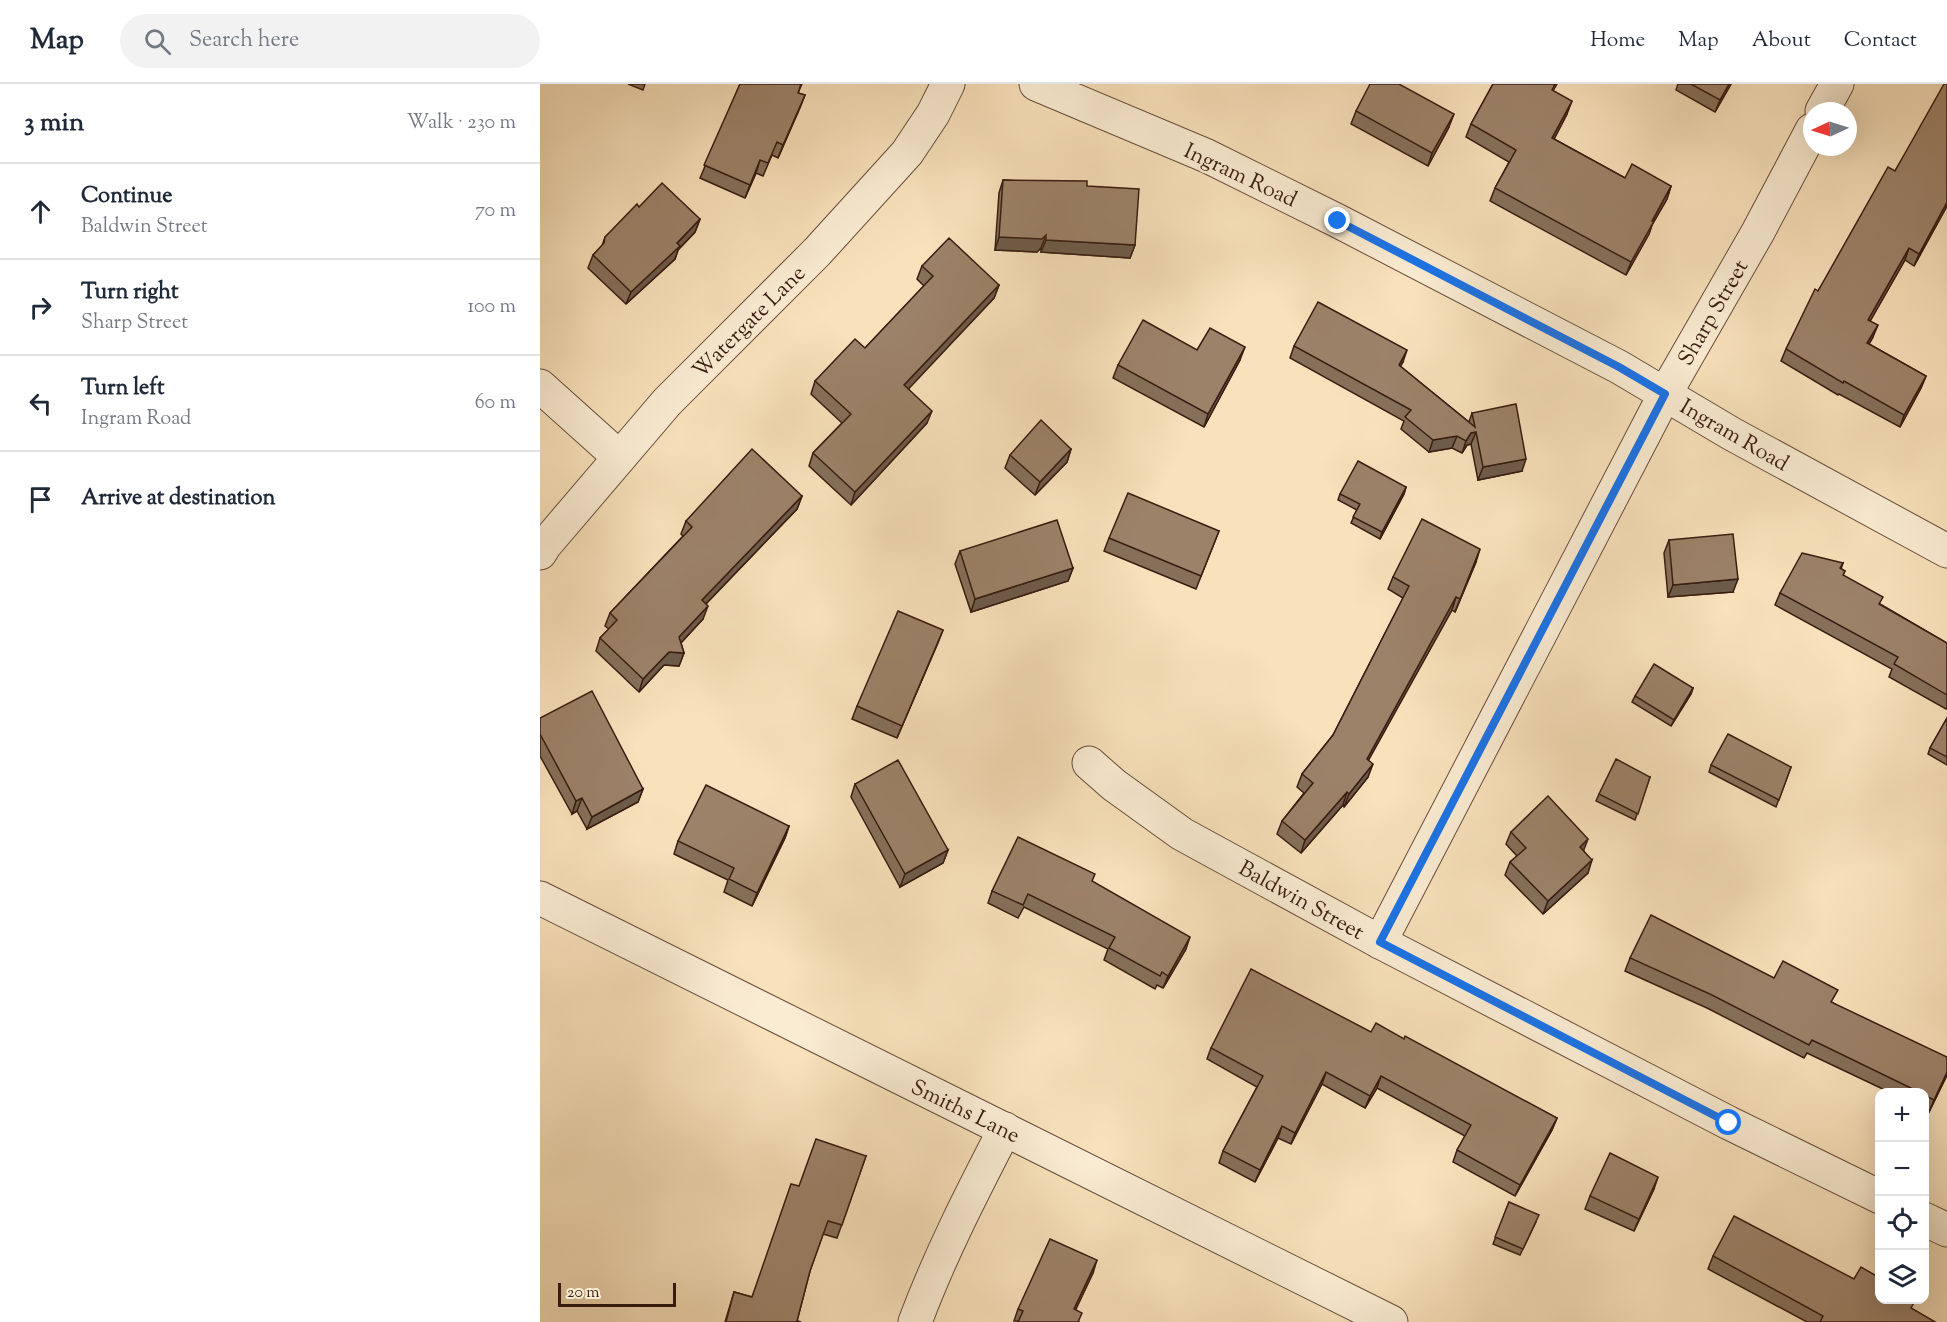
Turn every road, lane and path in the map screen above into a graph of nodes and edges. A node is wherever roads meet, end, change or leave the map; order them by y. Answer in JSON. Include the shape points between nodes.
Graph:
{"nodes":[{"id":1,"x":948,"y":84,"type":"edge"},
{"id":2,"x":1036,"y":84,"type":"edge"},
{"id":3,"x":1836,"y":84,"type":"edge"},
{"id":4,"x":1827,"y":102,"type":"edge"},
{"id":5,"x":1803,"y":147,"type":"edge"},
{"id":6,"x":540,"y":386,"type":"edge"},
{"id":7,"x":1665,"y":394,"type":"junction"},
{"id":8,"x":619,"y":457,"type":"junction"},
{"id":9,"x":1947,"y":551,"type":"edge"},
{"id":10,"x":540,"y":553,"type":"edge"},
{"id":11,"x":1089,"y":763,"type":"dead end"},
{"id":12,"x":540,"y":898,"type":"edge"},
{"id":13,"x":1380,"y":942,"type":"junction"},
{"id":14,"x":1005,"y":1129,"type":"junction"},
{"id":15,"x":1878,"y":1196,"type":"edge"},
{"id":16,"x":1929,"y":1221,"type":"edge"},
{"id":17,"x":1947,"y":1230,"type":"edge"},
{"id":18,"x":915,"y":1322,"type":"edge"},
{"id":19,"x":1391,"y":1322,"type":"edge"}],
"edges":[{"from":1,"to":8,"type":"street","name":"Watergate Lane","via":[[907,153]]},
{"from":2,"to":7,"type":"street","name":"Ingram Road","via":[[1207,156]]},
{"from":3,"to":4,"type":"street"},
{"from":5,"to":7,"type":"street","name":"Sharp Street"},
{"from":6,"to":8,"type":"street"},
{"from":7,"to":9,"type":"street","name":"Ingram Road"},
{"from":7,"to":13,"type":"street","name":"Sharp Street"},
{"from":8,"to":10,"type":"street","name":"Watergate Lane"},
{"from":11,"to":13,"type":"street","name":"Baldwin Street","via":[[1182,834]]},
{"from":12,"to":14,"type":"street","name":"Smiths Lane"},
{"from":13,"to":15,"type":"street","name":"Baldwin Street"},
{"from":14,"to":18,"type":"street","via":[[952,1233]]},
{"from":14,"to":19,"type":"street","name":"Smiths Lane"},
{"from":16,"to":17,"type":"street"}]}
